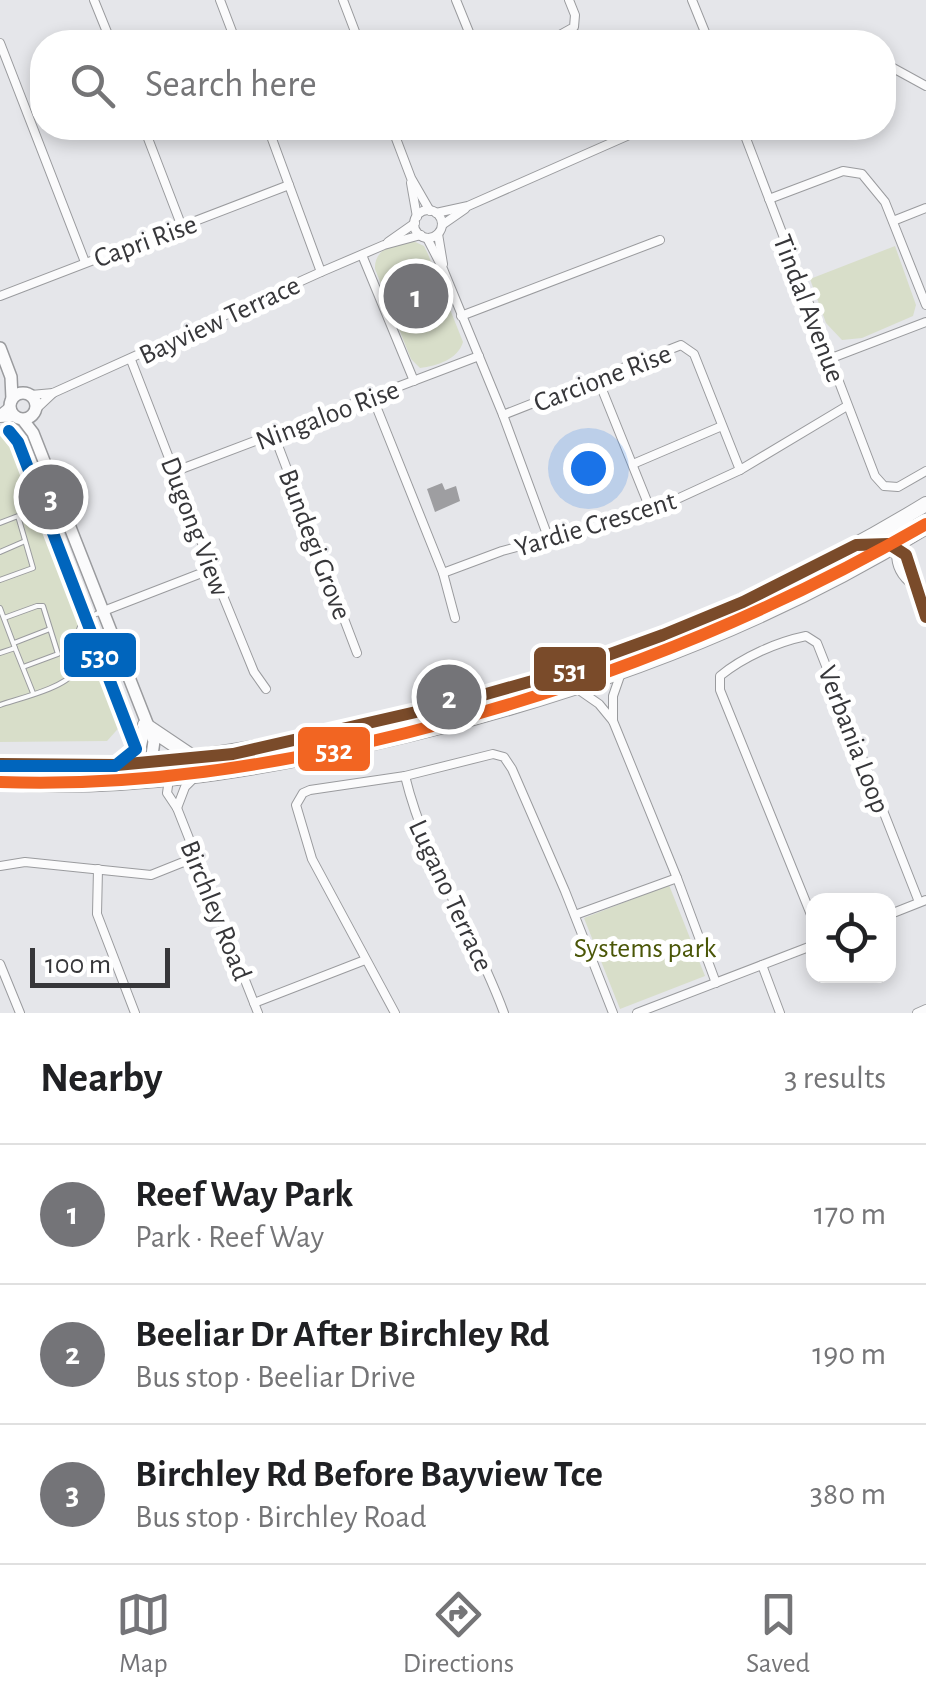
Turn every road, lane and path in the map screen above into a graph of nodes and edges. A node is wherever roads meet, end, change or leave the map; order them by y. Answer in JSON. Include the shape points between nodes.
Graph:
{"nodes":[{"id":1,"x":94,"y":0,"type":"edge"},
{"id":2,"x":220,"y":0,"type":"edge"},
{"id":3,"x":343,"y":0,"type":"edge"},
{"id":4,"x":456,"y":0,"type":"edge"},
{"id":5,"x":569,"y":0,"type":"edge"},
{"id":6,"x":692,"y":0,"type":"edge"},
{"id":7,"x":106,"y":30,"type":"edge"},
{"id":8,"x":231,"y":30,"type":"edge"},
{"id":9,"x":355,"y":30,"type":"edge"},
{"id":10,"x":468,"y":30,"type":"edge"},
{"id":11,"x":569,"y":30,"type":"edge"},
{"id":12,"x":704,"y":30,"type":"edge"},
{"id":13,"x":0,"y":44,"type":"edge"},
{"id":14,"x":896,"y":70,"type":"edge"},
{"id":15,"x":926,"y":86,"type":"edge"},
{"id":16,"x":30,"y":121,"type":"edge"},
{"id":17,"x":37,"y":140,"type":"edge"},
{"id":18,"x":149,"y":140,"type":"edge"},
{"id":19,"x":273,"y":140,"type":"edge"},
{"id":20,"x":397,"y":140,"type":"edge"},
{"id":21,"x":618,"y":140,"type":"edge"},
{"id":22,"x":747,"y":140,"type":"edge"},
{"id":23,"x":411,"y":178,"type":"junction"},
{"id":24,"x":290,"y":186,"type":"junction"},
{"id":25,"x":769,"y":199,"type":"junction"},
{"id":26,"x":468,"y":206,"type":"junction"},
{"id":27,"x":926,"y":208,"type":"edge"},
{"id":28,"x":433,"y":212,"type":"junction"},
{"id":29,"x":416,"y":220,"type":"junction"},
{"id":30,"x":893,"y":221,"type":"junction"},
{"id":31,"x":182,"y":227,"type":"junction"},
{"id":32,"x":440,"y":229,"type":"junction"},
{"id":33,"x":424,"y":237,"type":"junction"},
{"id":34,"x":660,"y":240,"type":"dead end"},
{"id":35,"x":384,"y":245,"type":"junction"},
{"id":36,"x":362,"y":254,"type":"junction"},
{"id":37,"x":85,"y":262,"type":"junction"},
{"id":38,"x":443,"y":269,"type":"junction"},
{"id":39,"x":321,"y":272,"type":"junction"},
{"id":40,"x":0,"y":296,"type":"edge"},
{"id":41,"x":926,"y":306,"type":"edge"},
{"id":42,"x":461,"y":316,"type":"junction"},
{"id":43,"x":926,"y":322,"type":"edge"},
{"id":44,"x":0,"y":348,"type":"edge"},
{"id":45,"x":479,"y":356,"type":"junction"},
{"id":46,"x":829,"y":358,"type":"junction"},
{"id":47,"x":130,"y":360,"type":"junction"},
{"id":48,"x":597,"y":377,"type":"junction"},
{"id":49,"x":414,"y":380,"type":"junction"},
{"id":50,"x":53,"y":393,"type":"junction"},
{"id":51,"x":372,"y":396,"type":"junction"},
{"id":52,"x":847,"y":406,"type":"junction"},
{"id":53,"x":19,"y":409,"type":"edge"},
{"id":54,"x":502,"y":415,"type":"junction"},
{"id":55,"x":722,"y":426,"type":"junction"},
{"id":56,"x":274,"y":434,"type":"junction"},
{"id":57,"x":632,"y":464,"type":"junction"},
{"id":58,"x":740,"y":470,"type":"junction"},
{"id":59,"x":176,"y":471,"type":"junction"},
{"id":60,"x":926,"y":472,"type":"edge"},
{"id":61,"x":921,"y":507,"type":"edge"},
{"id":62,"x":651,"y":511,"type":"junction"},
{"id":63,"x":0,"y":523,"type":"edge"},
{"id":64,"x":926,"y":527,"type":"edge"},
{"id":65,"x":548,"y":538,"type":"junction"},
{"id":66,"x":25,"y":542,"type":"junction"},
{"id":67,"x":856,"y":544,"type":"junction"},
{"id":68,"x":896,"y":546,"type":"junction"},
{"id":69,"x":0,"y":552,"type":"edge"},
{"id":70,"x":212,"y":569,"type":"junction"},
{"id":71,"x":443,"y":573,"type":"junction"},
{"id":72,"x":0,"y":580,"type":"edge"},
{"id":73,"x":0,"y":608,"type":"edge"},
{"id":74,"x":101,"y":612,"type":"junction"},
{"id":75,"x":926,"y":617,"type":"edge"},
{"id":76,"x":4,"y":618,"type":"junction"},
{"id":77,"x":455,"y":618,"type":"dead end"},
{"id":78,"x":50,"y":629,"type":"junction"},
{"id":79,"x":14,"y":646,"type":"junction"},
{"id":80,"x":0,"y":654,"type":"edge"},
{"id":81,"x":358,"y":654,"type":"dead end"},
{"id":82,"x":23,"y":667,"type":"junction"},
{"id":83,"x":621,"y":673,"type":"junction"},
{"id":84,"x":576,"y":688,"type":"junction"},
{"id":85,"x":266,"y":689,"type":"dead end"},
{"id":86,"x":33,"y":694,"type":"junction"},
{"id":87,"x":0,"y":706,"type":"edge"},
{"id":88,"x":613,"y":720,"type":"junction"},
{"id":89,"x":145,"y":725,"type":"junction"},
{"id":90,"x":332,"y":752,"type":"junction"},
{"id":91,"x":233,"y":754,"type":"junction"},
{"id":92,"x":188,"y":759,"type":"junction"},
{"id":93,"x":152,"y":762,"type":"junction"},
{"id":94,"x":0,"y":764,"type":"edge"},
{"id":95,"x":117,"y":765,"type":"junction"},
{"id":96,"x":405,"y":776,"type":"junction"},
{"id":97,"x":194,"y":778,"type":"junction"},
{"id":98,"x":0,"y":779,"type":"edge"},
{"id":99,"x":169,"y":779,"type":"junction"},
{"id":100,"x":120,"y":784,"type":"junction"},
{"id":101,"x":178,"y":808,"type":"junction"},
{"id":102,"x":196,"y":857,"type":"junction"},
{"id":103,"x":0,"y":866,"type":"edge"},
{"id":104,"x":98,"y":869,"type":"junction"},
{"id":105,"x":678,"y":878,"type":"junction"},
{"id":106,"x":922,"y":901,"type":"edge"},
{"id":107,"x":806,"y":902,"type":"edge"},
{"id":108,"x":896,"y":912,"type":"edge"},
{"id":109,"x":575,"y":915,"type":"junction"},
{"id":110,"x":806,"y":948,"type":"edge"},
{"id":111,"x":365,"y":960,"type":"junction"},
{"id":112,"x":0,"y":964,"type":"edge"},
{"id":113,"x":762,"y":965,"type":"junction"},
{"id":114,"x":716,"y":983,"type":"junction"},
{"id":115,"x":254,"y":1003,"type":"junction"},
{"id":116,"x":926,"y":1010,"type":"edge"},
{"id":117,"x":20,"y":1013,"type":"edge"},
{"id":118,"x":135,"y":1013,"type":"edge"},
{"id":119,"x":258,"y":1013,"type":"edge"},
{"id":120,"x":396,"y":1013,"type":"edge"},
{"id":121,"x":504,"y":1013,"type":"edge"},
{"id":122,"x":613,"y":1013,"type":"edge"},
{"id":123,"x":637,"y":1013,"type":"edge"},
{"id":124,"x":780,"y":1013,"type":"edge"},
{"id":125,"x":916,"y":1013,"type":"edge"}],
"edges":[{"from":1,"to":7,"type":"street"},
{"from":2,"to":8,"type":"street"},
{"from":3,"to":9,"type":"street"},
{"from":4,"to":10,"type":"street"},
{"from":5,"to":11,"type":"street","via":[[575,15]]},
{"from":6,"to":12,"type":"street"},
{"from":13,"to":16,"type":"street"},
{"from":14,"to":15,"type":"street"},
{"from":17,"to":37,"type":"street"},
{"from":18,"to":31,"type":"street"},
{"from":19,"to":24,"type":"street"},
{"from":20,"to":23,"type":"street"},
{"from":21,"to":26,"type":"street"},
{"from":22,"to":25,"type":"street","name":"Tindal Avenue"},
{"from":23,"to":28,"type":"street"},
{"from":23,"to":29,"type":"street"},
{"from":24,"to":31,"type":"street","name":"Capri Rise"},
{"from":24,"to":39,"type":"street"},
{"from":25,"to":30,"type":"street","via":[[850,170],[862,174]]},
{"from":25,"to":46,"type":"street","name":"Tindal Avenue"},
{"from":26,"to":28,"type":"street"},
{"from":26,"to":32,"type":"street"},
{"from":27,"to":30,"type":"street"},
{"from":28,"to":29,"type":"street","name":"Bayview Terrace"},
{"from":28,"to":32,"type":"street"},
{"from":29,"to":33,"type":"street"},
{"from":29,"to":35,"type":"street","name":"Bayview Terrace"},
{"from":30,"to":41,"type":"street"},
{"from":31,"to":37,"type":"street","name":"Capri Rise"},
{"from":32,"to":33,"type":"street","name":"Bayview Terrace"},
{"from":32,"to":38,"type":"street"},
{"from":33,"to":35,"type":"street","name":"Bayview Terrace"},
{"from":33,"to":38,"type":"street"},
{"from":34,"to":42,"type":"street"},
{"from":35,"to":36,"type":"street","name":"Bayview Terrace"},
{"from":36,"to":39,"type":"street","name":"Bayview Terrace"},
{"from":36,"to":49,"type":"street"},
{"from":37,"to":40,"type":"street","name":"Capri Rise"},
{"from":38,"to":42,"type":"street"},
{"from":39,"to":47,"type":"street","name":"Bayview Terrace"},
{"from":42,"to":45,"type":"street"},
{"from":43,"to":46,"type":"street"},
{"from":44,"to":53,"type":"street"},
{"from":45,"to":49,"type":"street","name":"Ningaloo Rise"},
{"from":45,"to":54,"type":"street"},
{"from":46,"to":52,"type":"street","name":"Tindal Avenue"},
{"from":47,"to":50,"type":"street","name":"Bayview Terrace"},
{"from":47,"to":59,"type":"street","name":"Dugong View"},
{"from":48,"to":54,"type":"street","name":"Carcione Rise"},
{"from":48,"to":55,"type":"street","name":"Carcione Rise","via":[[686,347]]},
{"from":48,"to":57,"type":"street"},
{"from":49,"to":51,"type":"street","name":"Ningaloo Rise"},
{"from":50,"to":53,"type":"street","name":"Bayview Terrace"},
{"from":50,"to":53,"type":"street","name":"Bayview Terrace"},
{"from":51,"to":56,"type":"street","name":"Ningaloo Rise"},
{"from":51,"to":71,"type":"street"},
{"from":52,"to":58,"type":"street","name":"Yardie Crescent"},
{"from":52,"to":60,"type":"street","name":"Tindal Avenue","via":[[884,486]]},
{"from":53,"to":74,"type":"street"},
{"from":54,"to":65,"type":"street"},
{"from":55,"to":57,"type":"street"},
{"from":55,"to":58,"type":"street","name":"Carcione Rise"},
{"from":56,"to":59,"type":"street","name":"Ningaloo Rise"},
{"from":56,"to":81,"type":"street","name":"Bundegi Grove"},
{"from":57,"to":62,"type":"street"},
{"from":58,"to":62,"type":"street","name":"Yardie Crescent"},
{"from":59,"to":70,"type":"street","name":"Dugong View"},
{"from":61,"to":67,"type":"highway"},
{"from":61,"to":68,"type":"street"},
{"from":62,"to":65,"type":"street","name":"Yardie Crescent"},
{"from":63,"to":66,"type":"lane","via":[[18,516]]},
{"from":64,"to":68,"type":"highway"},
{"from":65,"to":71,"type":"street","name":"Yardie Crescent"},
{"from":66,"to":69,"type":"lane"},
{"from":66,"to":72,"type":"lane","via":[[33,568]]},
{"from":67,"to":68,"type":"street"},
{"from":67,"to":91,"type":"highway","via":[[727,609],[598,660],[451,704]]},
{"from":68,"to":75,"type":"street","via":[[914,573]]},
{"from":68,"to":83,"type":"highway","via":[[772,610]]},
{"from":70,"to":74,"type":"street"},
{"from":70,"to":85,"type":"street","name":"Dugong View"},
{"from":71,"to":77,"type":"street"},
{"from":73,"to":76,"type":"lane"},
{"from":74,"to":86,"type":"lane","via":[[78,629],[74,672]]},
{"from":74,"to":89,"type":"street"},
{"from":76,"to":78,"type":"lane","via":[[42,604]]},
{"from":76,"to":79,"type":"lane"},
{"from":78,"to":79,"type":"lane"},
{"from":78,"to":82,"type":"lane","via":[[58,654]]},
{"from":79,"to":80,"type":"lane"},
{"from":79,"to":82,"type":"lane"},
{"from":82,"to":86,"type":"lane"},
{"from":83,"to":84,"type":"highway"},
{"from":83,"to":88,"type":"street"},
{"from":84,"to":88,"type":"street"},
{"from":84,"to":90,"type":"highway"},
{"from":86,"to":87,"type":"lane"},
{"from":88,"to":105,"type":"street"},
{"from":89,"to":92,"type":"highway"},
{"from":89,"to":93,"type":"street","via":[[154,742]]},
{"from":89,"to":95,"type":"street","via":[[140,748]]},
{"from":90,"to":91,"type":"highway","via":[[327,744]]},
{"from":90,"to":97,"type":"highway"},
{"from":91,"to":92,"type":"highway"},
{"from":92,"to":93,"type":"highway"},
{"from":92,"to":99,"type":"street"},
{"from":93,"to":95,"type":"highway"},
{"from":93,"to":100,"type":"street"},
{"from":94,"to":95,"type":"highway"},
{"from":96,"to":109,"type":"street","via":[[482,755],[504,758]]},
{"from":96,"to":111,"type":"street","via":[[310,790],[296,804],[312,859]]},
{"from":96,"to":121,"type":"street","name":"Lugano Terrace","via":[[425,845]]},
{"from":97,"to":99,"type":"highway"},
{"from":97,"to":101,"type":"street","name":"Birchley Road"},
{"from":98,"to":100,"type":"highway"},
{"from":99,"to":100,"type":"highway"},
{"from":99,"to":101,"type":"street","name":"Birchley Road","via":[[167,793]]},
{"from":101,"to":102,"type":"street","name":"Birchley Road"},
{"from":102,"to":104,"type":"street","via":[[150,875]]},
{"from":102,"to":115,"type":"street","name":"Birchley Road"},
{"from":103,"to":104,"type":"street"},
{"from":104,"to":118,"type":"street","via":[[97,914]]},
{"from":105,"to":109,"type":"street"},
{"from":105,"to":114,"type":"street"},
{"from":106,"to":107,"type":"street","name":"Verbania Loop","via":[[817,643],[806,636],[732,667],[720,676],[720,690]]},
{"from":106,"to":108,"type":"street"},
{"from":109,"to":122,"type":"street"},
{"from":110,"to":113,"type":"street"},
{"from":111,"to":115,"type":"street"},
{"from":111,"to":120,"type":"street"},
{"from":112,"to":117,"type":"street"},
{"from":113,"to":114,"type":"street"},
{"from":113,"to":124,"type":"street"},
{"from":114,"to":123,"type":"street"},
{"from":115,"to":119,"type":"street","name":"Birchley Road"},
{"from":116,"to":125,"type":"street"}]}
